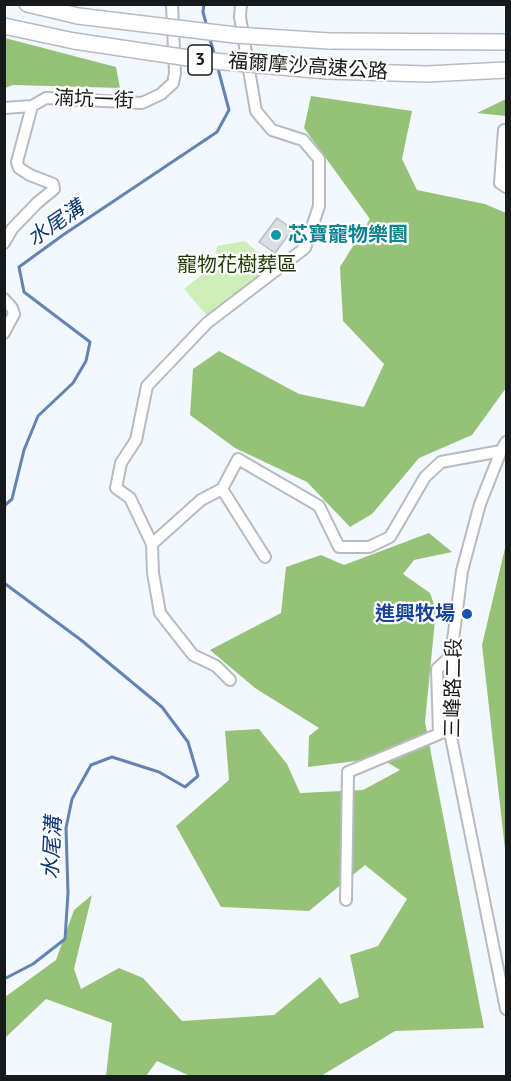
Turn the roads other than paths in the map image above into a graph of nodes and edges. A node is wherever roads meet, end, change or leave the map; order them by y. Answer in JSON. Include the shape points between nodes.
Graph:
{"nodes":[{"id":1,"x":27,"y":4,"type":"edge"},
{"id":2,"x":172,"y":4,"type":"edge"},
{"id":3,"x":242,"y":4,"type":"edge"},
{"id":4,"x":4,"y":26,"type":"edge"},
{"id":5,"x":507,"y":42,"type":"edge"},
{"id":6,"x":507,"y":70,"type":"edge"},
{"id":7,"x":32,"y":106,"type":"junction"},
{"id":8,"x":4,"y":108,"type":"edge"},
{"id":9,"x":504,"y":130,"type":"dead end"},
{"id":10,"x":507,"y":187,"type":"edge"},
{"id":11,"x":4,"y":243,"type":"edge"},
{"id":12,"x":4,"y":299,"type":"edge"},
{"id":13,"x":4,"y":333,"type":"edge"},
{"id":14,"x":504,"y":447,"type":"edge"},
{"id":15,"x":222,"y":489,"type":"junction"},
{"id":16,"x":152,"y":544,"type":"junction"},
{"id":17,"x":265,"y":557,"type":"dead end"},
{"id":18,"x":451,"y":656,"type":"junction"},
{"id":19,"x":230,"y":680,"type":"dead end"},
{"id":20,"x":346,"y":900,"type":"dead end"},
{"id":21,"x":507,"y":1009,"type":"edge"}],
"edges":[{"from":1,"to":5,"type":"highway","name":"福爾摩沙高速公路","number":"3","bridge":true,"via":[[78,16],[235,35],[329,41]]},
{"from":2,"to":7,"type":"street","name":"湳坑一街","via":[[175,73],[173,83],[161,94],[142,103],[46,98]]},
{"from":3,"to":16,"type":"street","via":[[240,17],[256,111],[272,130],[303,140],[319,159],[319,206],[305,248],[207,323],[147,386],[136,440],[121,463],[116,488],[130,498]]},
{"from":4,"to":6,"type":"highway","name":"福爾摩沙高速公路","number":"3","bridge":true,"via":[[74,42],[202,60],[327,71],[427,74]]},
{"from":7,"to":8,"type":"street","name":"湳坑一街"},
{"from":7,"to":11,"type":"street","via":[[18,162],[20,168],[53,184],[54,189],[12,229]]},
{"from":9,"to":10,"type":"street","via":[[500,183]]},
{"from":12,"to":13,"type":"street","via":[[14,314]]},
{"from":14,"to":15,"type":"street","via":[[441,462],[425,477],[390,537],[369,547],[339,546],[319,506],[238,459]]},
{"from":14,"to":18,"type":"street","name":"三峰路二段","via":[[480,504],[462,571]]},
{"from":15,"to":16,"type":"street","via":[[201,500]]},
{"from":15,"to":17,"type":"street"},
{"from":16,"to":19,"type":"street","via":[[160,613],[194,655],[216,666]]},
{"from":18,"to":20,"type":"street","via":[[437,669],[439,734],[348,772]]},
{"from":18,"to":21,"type":"street","name":"三峰路二段","via":[[450,732]]}]}
